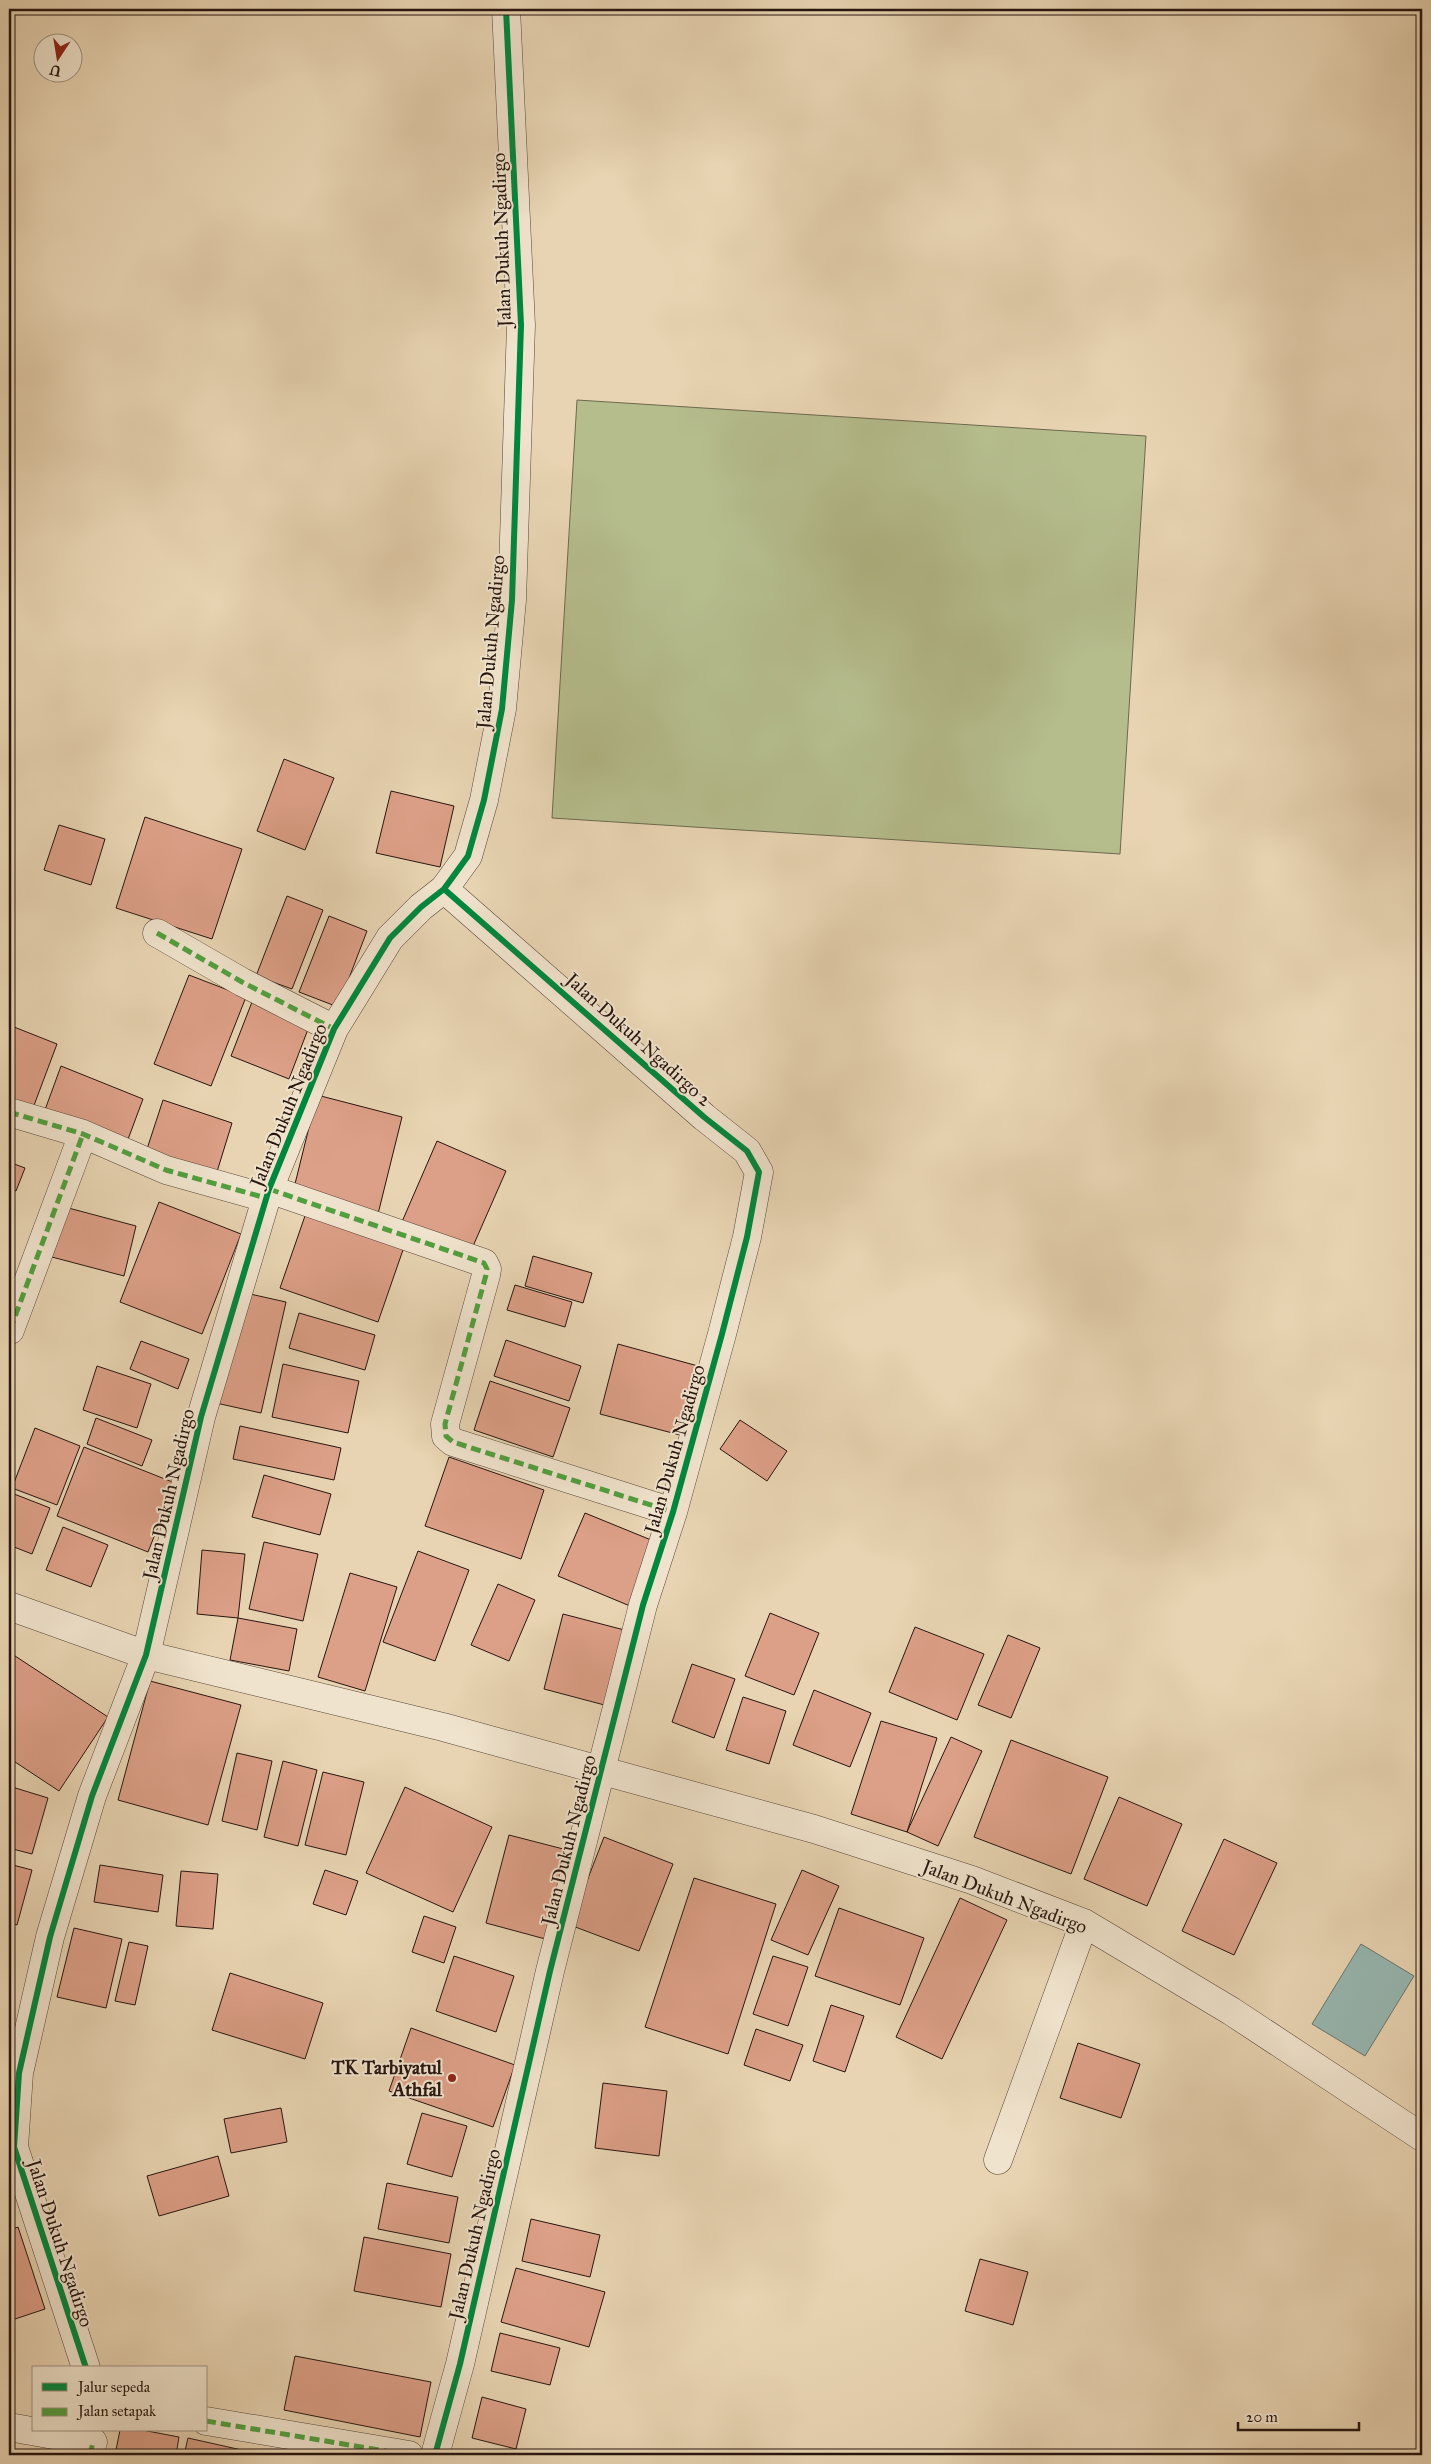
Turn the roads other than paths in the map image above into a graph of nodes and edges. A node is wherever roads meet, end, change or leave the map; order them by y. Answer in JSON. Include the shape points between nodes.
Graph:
{"nodes":[{"id":1,"x":506,"y":9,"type":"edge"},
{"id":2,"x":444,"y":889,"type":"junction"},
{"id":3,"x":157,"y":933,"type":"dead end"},
{"id":4,"x":334,"y":1029,"type":"junction"},
{"id":5,"x":9,"y":1112,"type":"edge"},
{"id":6,"x":83,"y":1134,"type":"junction"},
{"id":7,"x":268,"y":1193,"type":"junction"},
{"id":8,"x":747,"y":1237,"type":"joint"},
{"id":9,"x":10,"y":1330,"type":"dead end"},
{"id":10,"x":673,"y":1512,"type":"junction"},
{"id":11,"x":9,"y":1606,"type":"edge"},
{"id":12,"x":146,"y":1655,"type":"junction"},
{"id":13,"x":601,"y":1771,"type":"junction"},
{"id":14,"x":1084,"y":1923,"type":"junction"},
{"id":15,"x":1422,"y":2137,"type":"edge"},
{"id":16,"x":998,"y":2160,"type":"dead end"},
{"id":17,"x":85,"y":2366,"type":"edge"},
{"id":18,"x":208,"y":2421,"type":"edge"},
{"id":19,"x":9,"y":2427,"type":"edge"},
{"id":20,"x":32,"y":2431,"type":"edge"},
{"id":21,"x":35,"y":2432,"type":"edge"},
{"id":22,"x":92,"y":2443,"type":"edge"},
{"id":23,"x":409,"y":2455,"type":"edge"},
{"id":24,"x":434,"y":2455,"type":"edge"}],
"edges":[{"from":1,"to":2,"type":"street","name":"Jalan Dukuh Ngadirgo","via":[[521,325],[512,600],[502,709],[484,800],[468,856]]},
{"from":2,"to":4,"type":"street","name":"Jalan Dukuh Ngadirgo","via":[[390,938]]},
{"from":2,"to":8,"type":"street","name":"Jalan Dukuh Ngadirgo 2","via":[[704,1118],[747,1151],[759,1172]]},
{"from":3,"to":4,"type":"street","via":[[242,982]]},
{"from":4,"to":7,"type":"street","name":"Jalan Dukuh Ngadirgo"},
{"from":5,"to":6,"type":"street"},
{"from":6,"to":7,"type":"street","via":[[166,1170]]},
{"from":6,"to":9,"type":"street"},
{"from":7,"to":10,"type":"street","via":[[484,1263],[486,1275],[445,1424],[446,1436],[453,1442]]},
{"from":7,"to":12,"type":"street","name":"Jalan Dukuh Ngadirgo","via":[[201,1417]]},
{"from":8,"to":10,"type":"street","name":"Jalan Dukuh Ngadirgo"},
{"from":10,"to":13,"type":"street","name":"Jalan Dukuh Ngadirgo","via":[[643,1605]]},
{"from":11,"to":12,"type":"street","name":"Jalan Dukuh Ngadirgo"},
{"from":12,"to":13,"type":"street","name":"Jalan Dukuh Ngadirgo","via":[[443,1726]]},
{"from":12,"to":17,"type":"street","name":"Jalan Dukuh Ngadirgo","via":[[92,1796],[50,1937],[19,2073],[15,2106],[14,2146]]},
{"from":13,"to":14,"type":"street","name":"Jalan Dukuh Ngadirgo","via":[[888,1852]]},
{"from":13,"to":24,"type":"street","name":"Jalan Dukuh Ngadirgo","via":[[550,1970],[460,2364]]},
{"from":14,"to":15,"type":"street","name":"Jalan Dukuh Ngadirgo","via":[[1231,2011]]},
{"from":14,"to":16,"type":"street"},
{"from":18,"to":23,"type":"street"},
{"from":19,"to":20,"type":"street"},
{"from":21,"to":22,"type":"street"}]}
